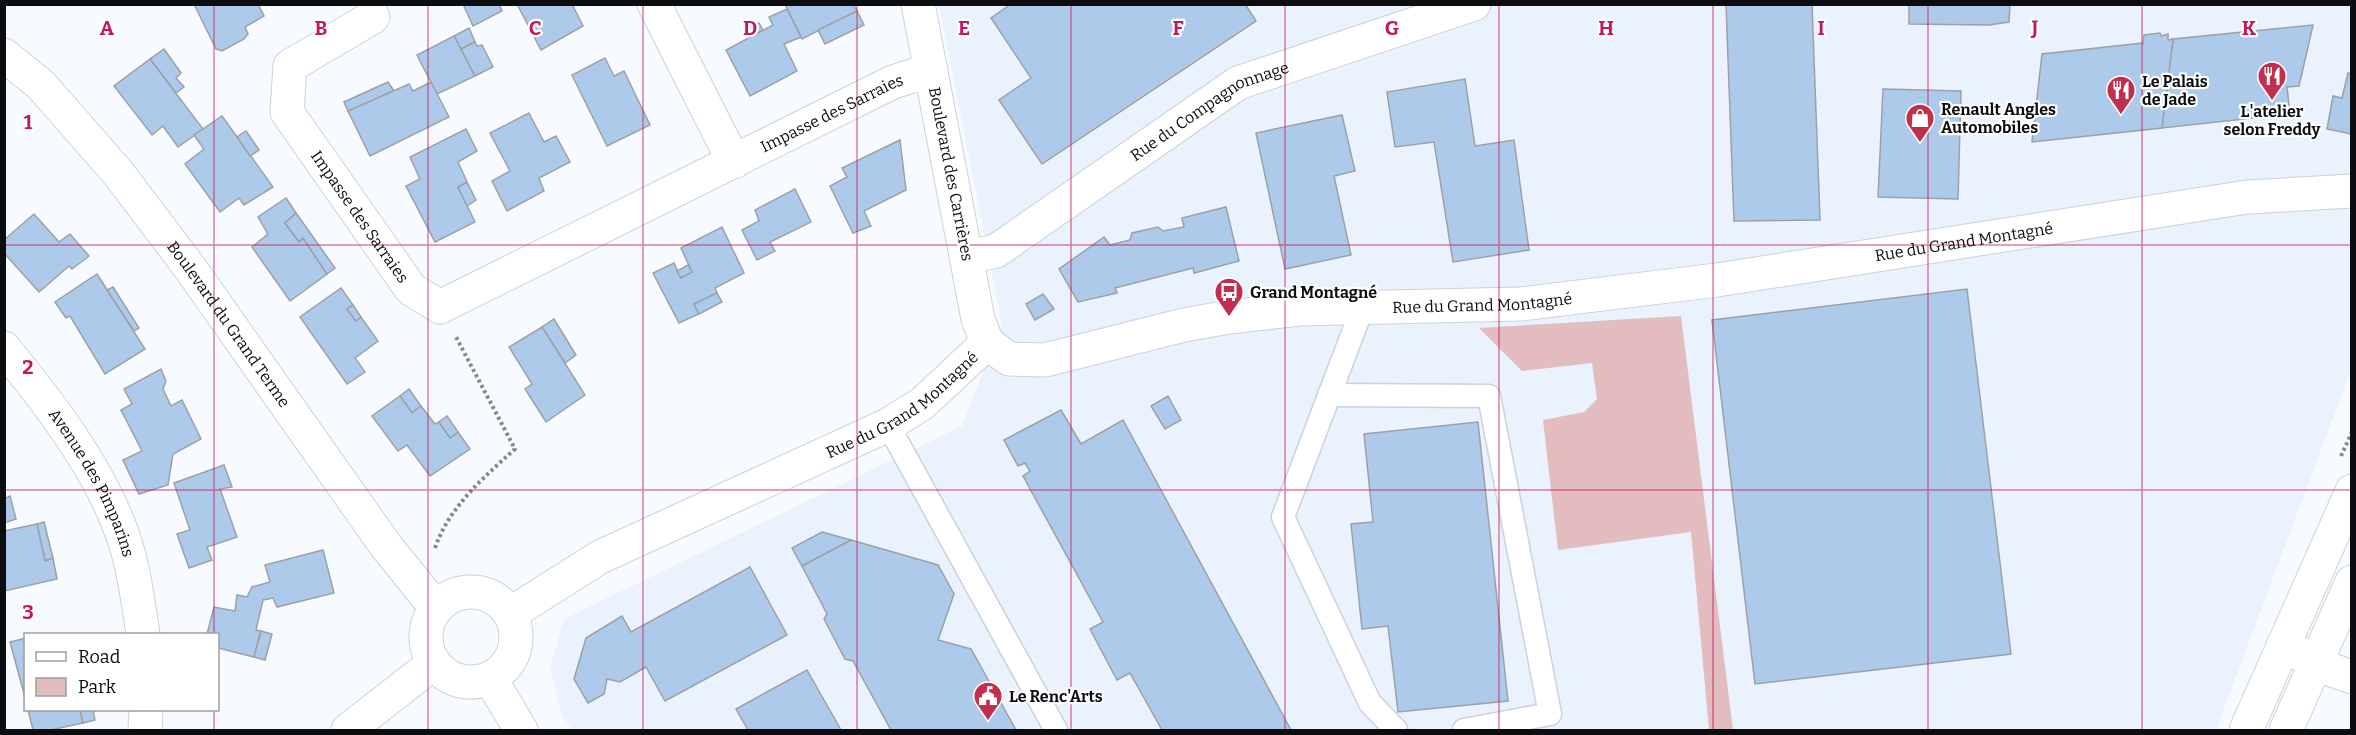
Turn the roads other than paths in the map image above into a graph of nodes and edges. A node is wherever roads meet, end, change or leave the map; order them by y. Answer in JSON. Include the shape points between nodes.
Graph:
{"nodes":[{"id":1,"x":654,"y":4,"type":"edge"},
{"id":2,"x":918,"y":4,"type":"edge"},
{"id":3,"x":1474,"y":4,"type":"edge"},
{"id":4,"x":373,"y":16,"type":"dead end"},
{"id":5,"x":4,"y":55,"type":"edge"},
{"id":6,"x":931,"y":70,"type":"junction"},
{"id":7,"x":734,"y":162,"type":"junction"},
{"id":8,"x":2352,"y":191,"type":"edge"},
{"id":9,"x":968,"y":257,"type":"junction"},
{"id":10,"x":1362,"y":309,"type":"junction"},
{"id":11,"x":987,"y":343,"type":"junction"},
{"id":12,"x":4,"y":348,"type":"edge"},
{"id":13,"x":1329,"y":395,"type":"junction"},
{"id":14,"x":888,"y":425,"type":"junction"},
{"id":15,"x":2352,"y":491,"type":"edge"},
{"id":16,"x":2352,"y":582,"type":"edge"},
{"id":17,"x":436,"y":608,"type":"junction"},
{"id":18,"x":510,"y":614,"type":"junction"},
{"id":19,"x":143,"y":633,"type":"edge"},
{"id":20,"x":2283,"y":645,"type":"junction"},
{"id":21,"x":434,"y":663,"type":"junction"},
{"id":22,"x":2316,"y":663,"type":"junction"},
{"id":23,"x":2352,"y":676,"type":"edge"},
{"id":24,"x":490,"y":678,"type":"junction"},
{"id":25,"x":146,"y":711,"type":"edge"},
{"id":26,"x":145,"y":730,"type":"edge"},
{"id":27,"x":348,"y":730,"type":"edge"},
{"id":28,"x":521,"y":730,"type":"edge"},
{"id":29,"x":1056,"y":730,"type":"edge"},
{"id":30,"x":1396,"y":730,"type":"edge"},
{"id":31,"x":1464,"y":730,"type":"edge"},
{"id":32,"x":2246,"y":730,"type":"edge"},
{"id":33,"x":2286,"y":730,"type":"edge"}],
"edges":[{"from":1,"to":7,"type":"street"},
{"from":2,"to":6,"type":"street","name":"Boulevard des Carrières"},
{"from":3,"to":9,"type":"street","name":"Rue du Compagnonnage","via":[[1238,83],[996,251]]},
{"from":4,"to":7,"type":"street","name":"Impasse des Sarraies","via":[[290,66],[287,112],[411,289],[440,307]]},
{"from":5,"to":17,"type":"street","name":"Boulevard du Grand Terme","via":[[41,85],[119,174],[386,546]]},
{"from":6,"to":7,"type":"street","name":"Impasse des Sarraies","via":[[892,82]]},
{"from":6,"to":9,"type":"street","name":"Boulevard des Carrières"},
{"from":8,"to":10,"type":"street","name":"Rue du Grand Montagné","via":[[2247,197],[1717,280],[1531,303]]},
{"from":9,"to":11,"type":"street","name":"Boulevard des Carrières","via":[[978,319]]},
{"from":10,"to":11,"type":"street","name":"Rue du Grand Montagné","via":[[1299,309],[1229,317],[1045,360],[1008,359]]},
{"from":10,"to":13,"type":"lane"},
{"from":11,"to":14,"type":"street","name":"Rue du Grand Montagné","via":[[923,403]]},
{"from":12,"to":19,"type":"street","name":"Avenue des Pimparins","via":[[37,388],[99,482],[123,536]]},
{"from":13,"to":30,"type":"lane","via":[[1282,518],[1370,703]]},
{"from":13,"to":31,"type":"lane","via":[[1489,396],[1550,714]]},
{"from":14,"to":18,"type":"street","name":"Rue du Grand Montagné","via":[[600,557]]},
{"from":14,"to":29,"type":"lane"},
{"from":15,"to":20,"type":"street"},
{"from":16,"to":22,"type":"street"},
{"from":17,"to":18,"type":"street","via":[[460,593],[474,591],[488,595]]},
{"from":17,"to":21,"type":"street","via":[[426,635]]},
{"from":18,"to":24,"type":"street","via":[[516,643],[511,658]]},
{"from":20,"to":22,"type":"street"},
{"from":20,"to":32,"type":"street"},
{"from":21,"to":24,"type":"street","via":[[442,672],[465,682]]},
{"from":21,"to":27,"type":"street"},
{"from":22,"to":23,"type":"street"},
{"from":22,"to":33,"type":"street"},
{"from":24,"to":28,"type":"street"},
{"from":25,"to":26,"type":"street"}]}
